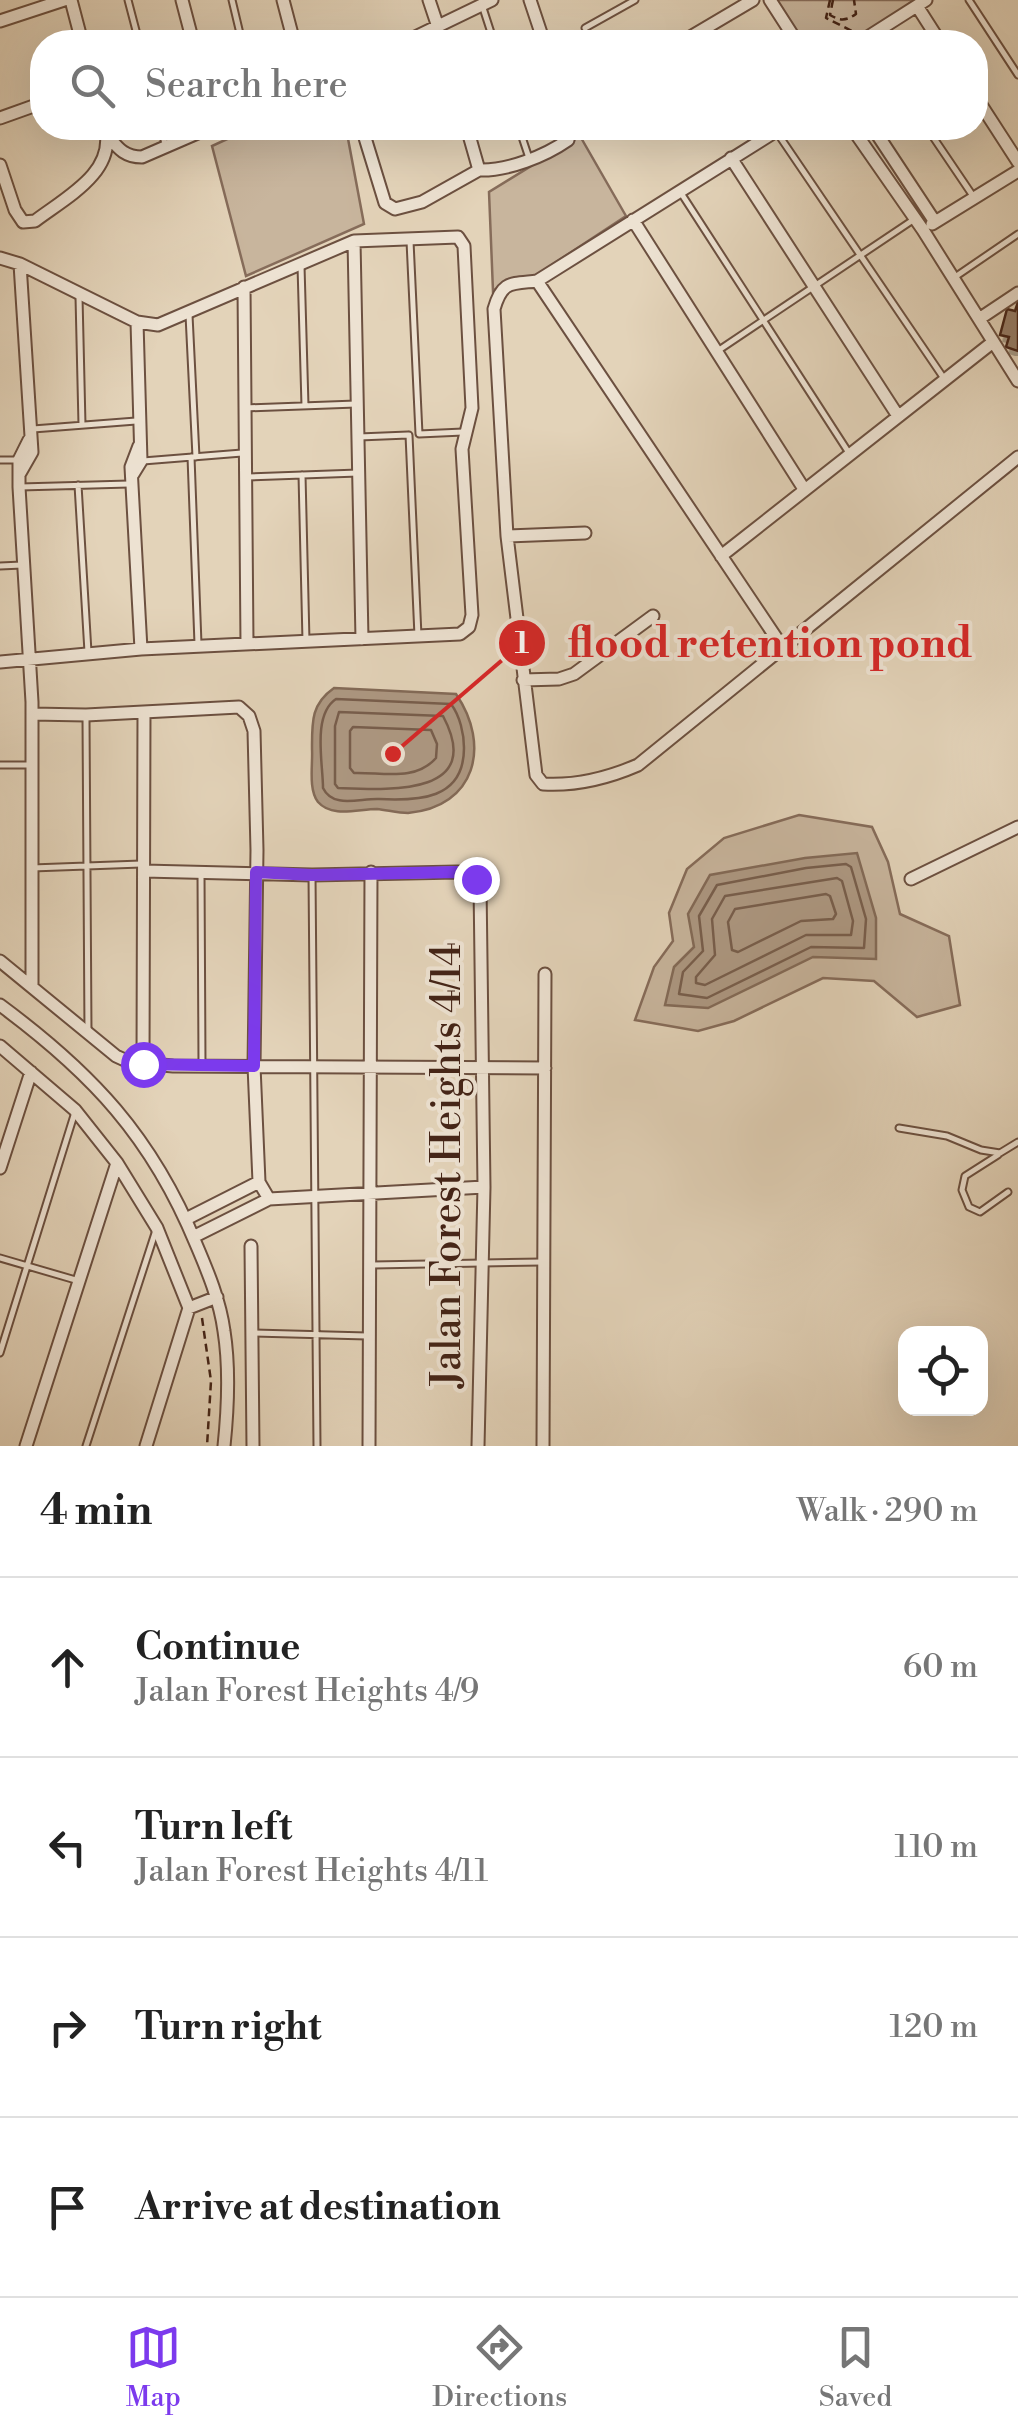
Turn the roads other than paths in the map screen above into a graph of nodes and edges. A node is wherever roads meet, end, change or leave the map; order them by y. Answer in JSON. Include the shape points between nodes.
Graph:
{"nodes":[{"id":1,"x":68,"y":0,"type":"edge"},
{"id":2,"x":128,"y":0,"type":"edge"},
{"id":3,"x":182,"y":0,"type":"edge"},
{"id":4,"x":232,"y":0,"type":"edge"},
{"id":5,"x":283,"y":0,"type":"edge"},
{"id":6,"x":428,"y":0,"type":"edge"},
{"id":7,"x":530,"y":0,"type":"edge"},
{"id":8,"x":635,"y":0,"type":"edge"},
{"id":9,"x":753,"y":0,"type":"edge"},
{"id":10,"x":770,"y":0,"type":"edge"},
{"id":11,"x":969,"y":0,"type":"edge"},
{"id":12,"x":485,"y":1,"type":"edge"},
{"id":13,"x":921,"y":3,"type":"edge"},
{"id":14,"x":0,"y":21,"type":"edge"},
{"id":15,"x":708,"y":27,"type":"junction"},
{"id":16,"x":439,"y":28,"type":"junction"},
{"id":17,"x":585,"y":28,"type":"dead end"},
{"id":18,"x":78,"y":30,"type":"edge"},
{"id":19,"x":135,"y":30,"type":"edge"},
{"id":20,"x":190,"y":30,"type":"edge"},
{"id":21,"x":239,"y":30,"type":"edge"},
{"id":22,"x":291,"y":30,"type":"edge"},
{"id":23,"x":434,"y":30,"type":"edge"},
{"id":24,"x":491,"y":30,"type":"edge"},
{"id":25,"x":540,"y":30,"type":"edge"},
{"id":26,"x":703,"y":30,"type":"edge"},
{"id":27,"x":710,"y":30,"type":"edge"},
{"id":28,"x":789,"y":30,"type":"edge"},
{"id":29,"x":878,"y":30,"type":"edge"},
{"id":30,"x":934,"y":30,"type":"edge"},
{"id":31,"x":1018,"y":76,"type":"edge"},
{"id":32,"x":30,"y":107,"type":"edge"},
{"id":33,"x":988,"y":115,"type":"edge"},
{"id":34,"x":0,"y":118,"type":"edge"},
{"id":35,"x":106,"y":140,"type":"edge"},
{"id":36,"x":113,"y":140,"type":"edge"},
{"id":37,"x":164,"y":140,"type":"edge"},
{"id":38,"x":182,"y":140,"type":"edge"},
{"id":39,"x":366,"y":140,"type":"edge"},
{"id":40,"x":471,"y":140,"type":"edge"},
{"id":41,"x":524,"y":140,"type":"edge"},
{"id":42,"x":568,"y":140,"type":"edge"},
{"id":43,"x":760,"y":140,"type":"edge"},
{"id":44,"x":784,"y":140,"type":"edge"},
{"id":45,"x":860,"y":140,"type":"edge"},
{"id":46,"x":881,"y":140,"type":"edge"},
{"id":47,"x":935,"y":140,"type":"edge"},
{"id":48,"x":166,"y":147,"type":"junction"},
{"id":49,"x":529,"y":158,"type":"junction"},
{"id":50,"x":731,"y":158,"type":"junction"},
{"id":51,"x":1018,"y":162,"type":"edge"},
{"id":52,"x":0,"y":165,"type":"edge"},
{"id":53,"x":480,"y":170,"type":"junction"},
{"id":54,"x":1018,"y":172,"type":"edge"},
{"id":55,"x":679,"y":191,"type":"junction"},
{"id":56,"x":974,"y":198,"type":"junction"},
{"id":57,"x":914,"y":219,"type":"junction"},
{"id":58,"x":633,"y":220,"type":"junction"},
{"id":59,"x":935,"y":222,"type":"junction"},
{"id":60,"x":923,"y":230,"type":"junction"},
{"id":61,"x":1018,"y":234,"type":"edge"},
{"id":62,"x":410,"y":238,"type":"junction"},
{"id":63,"x":354,"y":241,"type":"junction"},
{"id":64,"x":860,"y":255,"type":"junction"},
{"id":65,"x":0,"y":258,"type":"edge"},
{"id":66,"x":302,"y":263,"type":"junction"},
{"id":67,"x":20,"y":264,"type":"junction"},
{"id":68,"x":953,"y":278,"type":"junction"},
{"id":69,"x":537,"y":280,"type":"junction"},
{"id":70,"x":814,"y":286,"type":"junction"},
{"id":71,"x":244,"y":287,"type":"junction"},
{"id":72,"x":1018,"y":293,"type":"edge"},
{"id":73,"x":79,"y":294,"type":"junction"},
{"id":74,"x":189,"y":312,"type":"junction"},
{"id":75,"x":762,"y":320,"type":"junction"},
{"id":76,"x":979,"y":320,"type":"junction"},
{"id":77,"x":137,"y":322,"type":"junction"},
{"id":78,"x":993,"y":342,"type":"junction"},
{"id":79,"x":716,"y":352,"type":"junction"},
{"id":80,"x":944,"y":380,"type":"junction"},
{"id":81,"x":1018,"y":381,"type":"edge"},
{"id":82,"x":356,"y":404,"type":"junction"},
{"id":83,"x":305,"y":406,"type":"junction"},
{"id":84,"x":245,"y":408,"type":"junction"},
{"id":85,"x":898,"y":416,"type":"junction"},
{"id":86,"x":139,"y":421,"type":"junction"},
{"id":87,"x":82,"y":426,"type":"junction"},
{"id":88,"x":466,"y":432,"type":"junction"},
{"id":89,"x":419,"y":434,"type":"junction"},
{"id":90,"x":29,"y":435,"type":"junction"},
{"id":91,"x":410,"y":435,"type":"junction"},
{"id":92,"x":357,"y":438,"type":"junction"},
{"id":93,"x":139,"y":446,"type":"junction"},
{"id":94,"x":245,"y":452,"type":"junction"},
{"id":95,"x":850,"y":454,"type":"junction"},
{"id":96,"x":194,"y":457,"type":"junction"},
{"id":97,"x":1018,"y":458,"type":"edge"},
{"id":98,"x":0,"y":460,"type":"edge"},
{"id":99,"x":141,"y":462,"type":"junction"},
{"id":100,"x":20,"y":467,"type":"junction"},
{"id":101,"x":358,"y":473,"type":"junction"},
{"id":102,"x":302,"y":475,"type":"junction"},
{"id":103,"x":245,"y":478,"type":"junction"},
{"id":104,"x":132,"y":479,"type":"junction"},
{"id":105,"x":78,"y":485,"type":"junction"},
{"id":106,"x":19,"y":488,"type":"junction"},
{"id":107,"x":804,"y":490,"type":"junction"},
{"id":108,"x":586,"y":533,"type":"dead end"},
{"id":109,"x":507,"y":536,"type":"junction"},
{"id":110,"x":721,"y":556,"type":"junction"},
{"id":111,"x":24,"y":564,"type":"junction"},
{"id":112,"x":0,"y":566,"type":"edge"},
{"id":113,"x":652,"y":616,"type":"dead end"},
{"id":114,"x":418,"y":636,"type":"junction"},
{"id":115,"x":362,"y":639,"type":"junction"},
{"id":116,"x":306,"y":641,"type":"junction"},
{"id":117,"x":246,"y":644,"type":"junction"},
{"id":118,"x":198,"y":646,"type":"junction"},
{"id":119,"x":783,"y":648,"type":"junction"},
{"id":120,"x":141,"y":649,"type":"junction"},
{"id":121,"x":88,"y":653,"type":"junction"},
{"id":122,"x":29,"y":657,"type":"junction"},
{"id":123,"x":0,"y":662,"type":"edge"},
{"id":124,"x":523,"y":680,"type":"junction"},
{"id":125,"x":32,"y":708,"type":"junction"},
{"id":126,"x":144,"y":712,"type":"junction"},
{"id":127,"x":86,"y":715,"type":"junction"},
{"id":128,"x":0,"y":765,"type":"edge"},
{"id":129,"x":30,"y":765,"type":"junction"},
{"id":130,"x":1018,"y":827,"type":"edge"},
{"id":131,"x":88,"y":866,"type":"junction"},
{"id":132,"x":31,"y":868,"type":"junction"},
{"id":133,"x":144,"y":868,"type":"junction"},
{"id":134,"x":202,"y":871,"type":"junction"},
{"id":135,"x":256,"y":872,"type":"junction"},
{"id":136,"x":371,"y":872,"type":"junction"},
{"id":137,"x":312,"y":875,"type":"junction"},
{"id":138,"x":911,"y":880,"type":"dead end"},
{"id":139,"x":0,"y":962,"type":"edge"},
{"id":140,"x":545,"y":974,"type":"dead end"},
{"id":141,"x":32,"y":985,"type":"junction"},
{"id":142,"x":0,"y":1005,"type":"edge"},
{"id":143,"x":88,"y":1033,"type":"junction"},
{"id":144,"x":0,"y":1046,"type":"edge"},
{"id":145,"x":143,"y":1064,"type":"junction"},
{"id":146,"x":202,"y":1066,"type":"junction"},
{"id":147,"x":254,"y":1066,"type":"junction"},
{"id":148,"x":314,"y":1066,"type":"junction"},
{"id":149,"x":372,"y":1067,"type":"junction"},
{"id":150,"x":545,"y":1068,"type":"junction"},
{"id":151,"x":484,"y":1070,"type":"junction"},
{"id":152,"x":31,"y":1072,"type":"junction"},
{"id":153,"x":76,"y":1110,"type":"junction"},
{"id":154,"x":899,"y":1128,"type":"dead end"},
{"id":155,"x":1018,"y":1142,"type":"edge"},
{"id":156,"x":1000,"y":1153,"type":"junction"},
{"id":157,"x":117,"y":1163,"type":"junction"},
{"id":158,"x":0,"y":1168,"type":"edge"},
{"id":159,"x":259,"y":1182,"type":"junction"},
{"id":160,"x":484,"y":1187,"type":"junction"},
{"id":161,"x":372,"y":1192,"type":"junction"},
{"id":162,"x":1008,"y":1192,"type":"dead end"},
{"id":163,"x":315,"y":1195,"type":"junction"},
{"id":164,"x":269,"y":1199,"type":"junction"},
{"id":165,"x":186,"y":1219,"type":"junction"},
{"id":166,"x":157,"y":1228,"type":"junction"},
{"id":167,"x":194,"y":1237,"type":"junction"},
{"id":168,"x":251,"y":1246,"type":"dead end"},
{"id":169,"x":0,"y":1258,"type":"edge"},
{"id":170,"x":545,"y":1262,"type":"junction"},
{"id":171,"x":482,"y":1264,"type":"junction"},
{"id":172,"x":371,"y":1265,"type":"junction"},
{"id":173,"x":28,"y":1266,"type":"junction"},
{"id":174,"x":79,"y":1282,"type":"junction"},
{"id":175,"x":217,"y":1297,"type":"junction"},
{"id":176,"x":188,"y":1308,"type":"junction"},
{"id":177,"x":254,"y":1333,"type":"junction"},
{"id":178,"x":316,"y":1334,"type":"junction"},
{"id":179,"x":370,"y":1336,"type":"junction"},
{"id":180,"x":0,"y":1353,"type":"edge"},
{"id":181,"x":26,"y":1446,"type":"edge"},
{"id":182,"x":86,"y":1446,"type":"edge"},
{"id":183,"x":146,"y":1446,"type":"edge"},
{"id":184,"x":224,"y":1446,"type":"edge"},
{"id":185,"x":253,"y":1446,"type":"edge"},
{"id":186,"x":317,"y":1446,"type":"edge"},
{"id":187,"x":369,"y":1446,"type":"edge"},
{"id":188,"x":478,"y":1446,"type":"edge"},
{"id":189,"x":543,"y":1446,"type":"edge"}],
"edges":[{"from":1,"to":14,"type":"street"},
{"from":1,"to":18,"type":"street"},
{"from":2,"to":19,"type":"lane"},
{"from":3,"to":20,"type":"street"},
{"from":4,"to":21,"type":"lane"},
{"from":5,"to":22,"type":"street"},
{"from":6,"to":16,"type":"street"},
{"from":7,"to":25,"type":"street"},
{"from":8,"to":17,"type":"lane"},
{"from":9,"to":15,"type":"street"},
{"from":10,"to":28,"type":"street"},
{"from":11,"to":31,"type":"lane"},
{"from":12,"to":16,"type":"street"},
{"from":12,"to":24,"type":"lane"},
{"from":13,"to":29,"type":"street"},
{"from":13,"to":30,"type":"street"},
{"from":15,"to":26,"type":"street"},
{"from":15,"to":27,"type":"lane"},
{"from":16,"to":23,"type":"street"},
{"from":32,"to":34,"type":"street"},
{"from":33,"to":51,"type":"street"},
{"from":35,"to":52,"type":"street","via":[[96,173],[35,221],[23,222],[15,210]]},
{"from":36,"to":48,"type":"street","via":[[130,157]]},
{"from":37,"to":48,"type":"lane"},
{"from":38,"to":48,"type":"street"},
{"from":39,"to":53,"type":"street","via":[[385,203],[395,208],[422,202]]},
{"from":40,"to":53,"type":"street"},
{"from":41,"to":49,"type":"lane"},
{"from":42,"to":49,"type":"street"},
{"from":43,"to":50,"type":"street"},
{"from":44,"to":64,"type":"lane"},
{"from":45,"to":57,"type":"street"},
{"from":46,"to":59,"type":"street"},
{"from":47,"to":56,"type":"lane"},
{"from":49,"to":53,"type":"street","via":[[497,171]]},
{"from":50,"to":55,"type":"street"},
{"from":50,"to":70,"type":"street"},
{"from":54,"to":56,"type":"street"},
{"from":55,"to":58,"type":"street"},
{"from":55,"to":75,"type":"lane"},
{"from":56,"to":59,"type":"street"},
{"from":57,"to":60,"type":"street"},
{"from":57,"to":64,"type":"lane"},
{"from":58,"to":69,"type":"street"},
{"from":58,"to":79,"type":"street"},
{"from":59,"to":60,"type":"street"},
{"from":60,"to":68,"type":"street"},
{"from":61,"to":68,"type":"lane"},
{"from":62,"to":63,"type":"street"},
{"from":62,"to":88,"type":"street","via":[[458,237],[464,246],[472,408]]},
{"from":62,"to":89,"type":"lane"},
{"from":63,"to":66,"type":"street"},
{"from":63,"to":82,"type":"street"},
{"from":64,"to":70,"type":"lane"},
{"from":64,"to":80,"type":"lane"},
{"from":65,"to":67,"type":"street"},
{"from":66,"to":71,"type":"street"},
{"from":66,"to":83,"type":"lane"},
{"from":67,"to":73,"type":"street"},
{"from":67,"to":90,"type":"street"},
{"from":68,"to":76,"type":"street"},
{"from":69,"to":109,"type":"street","via":[[506,285],[494,309]]},
{"from":69,"to":110,"type":"street"},
{"from":70,"to":75,"type":"lane"},
{"from":70,"to":85,"type":"street"},
{"from":71,"to":74,"type":"street"},
{"from":71,"to":84,"type":"street"},
{"from":72,"to":76,"type":"street"},
{"from":73,"to":77,"type":"street"},
{"from":73,"to":87,"type":"lane"},
{"from":74,"to":77,"type":"street","via":[[158,325]]},
{"from":74,"to":96,"type":"lane"},
{"from":75,"to":79,"type":"lane"},
{"from":75,"to":95,"type":"lane"},
{"from":76,"to":78,"type":"street"},
{"from":77,"to":86,"type":"street"},
{"from":78,"to":80,"type":"street"},
{"from":78,"to":81,"type":"street"},
{"from":79,"to":107,"type":"street"},
{"from":80,"to":85,"type":"street"},
{"from":82,"to":83,"type":"lane"},
{"from":82,"to":92,"type":"street"},
{"from":83,"to":84,"type":"lane"},
{"from":84,"to":94,"type":"street"},
{"from":85,"to":95,"type":"street"},
{"from":86,"to":87,"type":"lane"},
{"from":86,"to":93,"type":"street"},
{"from":87,"to":90,"type":"lane"},
{"from":88,"to":89,"type":"lane"},
{"from":88,"to":114,"type":"street","via":[[472,615],[460,634]]},
{"from":89,"to":91,"type":"lane"},
{"from":90,"to":100,"type":"street","via":[[32,452]]},
{"from":91,"to":92,"type":"lane"},
{"from":91,"to":114,"type":"lane"},
{"from":92,"to":101,"type":"street"},
{"from":93,"to":99,"type":"street"},
{"from":93,"to":104,"type":"street"},
{"from":94,"to":96,"type":"lane"},
{"from":94,"to":103,"type":"street"},
{"from":95,"to":107,"type":"street"},
{"from":96,"to":99,"type":"lane"},
{"from":96,"to":118,"type":"lane"},
{"from":97,"to":119,"type":"street"},
{"from":98,"to":100,"type":"lane"},
{"from":99,"to":104,"type":"street"},
{"from":100,"to":106,"type":"street"},
{"from":101,"to":102,"type":"lane"},
{"from":101,"to":115,"type":"street"},
{"from":102,"to":103,"type":"lane"},
{"from":102,"to":116,"type":"lane"},
{"from":103,"to":117,"type":"street"},
{"from":104,"to":105,"type":"lane"},
{"from":104,"to":120,"type":"street"},
{"from":105,"to":106,"type":"lane"},
{"from":105,"to":121,"type":"lane"},
{"from":106,"to":111,"type":"street"},
{"from":107,"to":110,"type":"street"},
{"from":108,"to":109,"type":"street"},
{"from":109,"to":124,"type":"street"},
{"from":110,"to":119,"type":"street"},
{"from":111,"to":112,"type":"lane"},
{"from":111,"to":122,"type":"street"},
{"from":113,"to":124,"type":"street","via":[[574,674]]},
{"from":114,"to":115,"type":"street"},
{"from":115,"to":116,"type":"street"},
{"from":116,"to":117,"type":"street"},
{"from":117,"to":118,"type":"street"},
{"from":118,"to":120,"type":"street"},
{"from":119,"to":124,"type":"street","via":[[638,765],[559,785],[543,784],[536,775]]},
{"from":120,"to":121,"type":"street"},
{"from":121,"to":122,"type":"street"},
{"from":122,"to":123,"type":"street"},
{"from":122,"to":125,"type":"street"},
{"from":125,"to":127,"type":"street"},
{"from":125,"to":129,"type":"street"},
{"from":126,"to":127,"type":"street"},
{"from":126,"to":133,"type":"street"},
{"from":126,"to":135,"type":"street","via":[[238,707],[249,716]]},
{"from":127,"to":131,"type":"lane"},
{"from":128,"to":129,"type":"lane"},
{"from":129,"to":132,"type":"street"},
{"from":130,"to":138,"type":"street"},
{"from":131,"to":132,"type":"lane"},
{"from":131,"to":133,"type":"lane"},
{"from":131,"to":143,"type":"lane"},
{"from":132,"to":141,"type":"street"},
{"from":133,"to":134,"type":"street"},
{"from":133,"to":145,"type":"street"},
{"from":134,"to":135,"type":"street"},
{"from":134,"to":146,"type":"lane"},
{"from":135,"to":137,"type":"street"},
{"from":135,"to":147,"type":"street"},
{"from":136,"to":137,"type":"street"},
{"from":136,"to":149,"type":"street"},
{"from":136,"to":151,"type":"street","name":"Jalan Forest Heights 4/14","via":[[456,872],[480,885]]},
{"from":137,"to":148,"type":"lane"},
{"from":139,"to":141,"type":"street"},
{"from":140,"to":150,"type":"street"},
{"from":141,"to":143,"type":"street"},
{"from":142,"to":165,"type":"street","via":[[113,1102]]},
{"from":143,"to":145,"type":"street","via":[[116,1056]]},
{"from":144,"to":152,"type":"street"},
{"from":145,"to":146,"type":"street"},
{"from":146,"to":147,"type":"street"},
{"from":147,"to":148,"type":"street"},
{"from":147,"to":159,"type":"street"},
{"from":148,"to":149,"type":"street"},
{"from":148,"to":163,"type":"lane"},
{"from":149,"to":151,"type":"street"},
{"from":149,"to":161,"type":"street"},
{"from":150,"to":151,"type":"street"},
{"from":150,"to":170,"type":"street"},
{"from":151,"to":160,"type":"street","name":"Jalan Forest Heights 4/14"},
{"from":152,"to":153,"type":"street"},
{"from":152,"to":158,"type":"street"},
{"from":153,"to":157,"type":"street"},
{"from":153,"to":173,"type":"lane"},
{"from":154,"to":156,"type":"lane"},
{"from":155,"to":156,"type":"lane"},
{"from":156,"to":162,"type":"lane","via":[[966,1176],[962,1190],[969,1207],[980,1212]]},
{"from":157,"to":166,"type":"street"},
{"from":157,"to":174,"type":"street"},
{"from":159,"to":164,"type":"street"},
{"from":159,"to":165,"type":"street"},
{"from":160,"to":161,"type":"street"},
{"from":160,"to":171,"type":"street","name":"Jalan Forest Heights 4/14"},
{"from":161,"to":163,"type":"street"},
{"from":161,"to":172,"type":"street"},
{"from":163,"to":164,"type":"street"},
{"from":163,"to":178,"type":"lane"},
{"from":164,"to":167,"type":"street"},
{"from":165,"to":167,"type":"street"},
{"from":166,"to":176,"type":"street"},
{"from":166,"to":182,"type":"lane"},
{"from":167,"to":175,"type":"street"},
{"from":168,"to":177,"type":"street"},
{"from":169,"to":173,"type":"lane"},
{"from":170,"to":171,"type":"lane"},
{"from":170,"to":189,"type":"street"},
{"from":171,"to":172,"type":"lane"},
{"from":171,"to":188,"type":"street","name":"Jalan Forest Heights 4/14"},
{"from":172,"to":179,"type":"street"},
{"from":173,"to":174,"type":"lane"},
{"from":173,"to":180,"type":"lane"},
{"from":174,"to":181,"type":"street"},
{"from":175,"to":176,"type":"street"},
{"from":175,"to":184,"type":"street","via":[[227,1354]]},
{"from":176,"to":183,"type":"street"},
{"from":177,"to":178,"type":"lane"},
{"from":177,"to":185,"type":"street"},
{"from":178,"to":179,"type":"lane"},
{"from":178,"to":186,"type":"lane"},
{"from":179,"to":187,"type":"street"}]}
